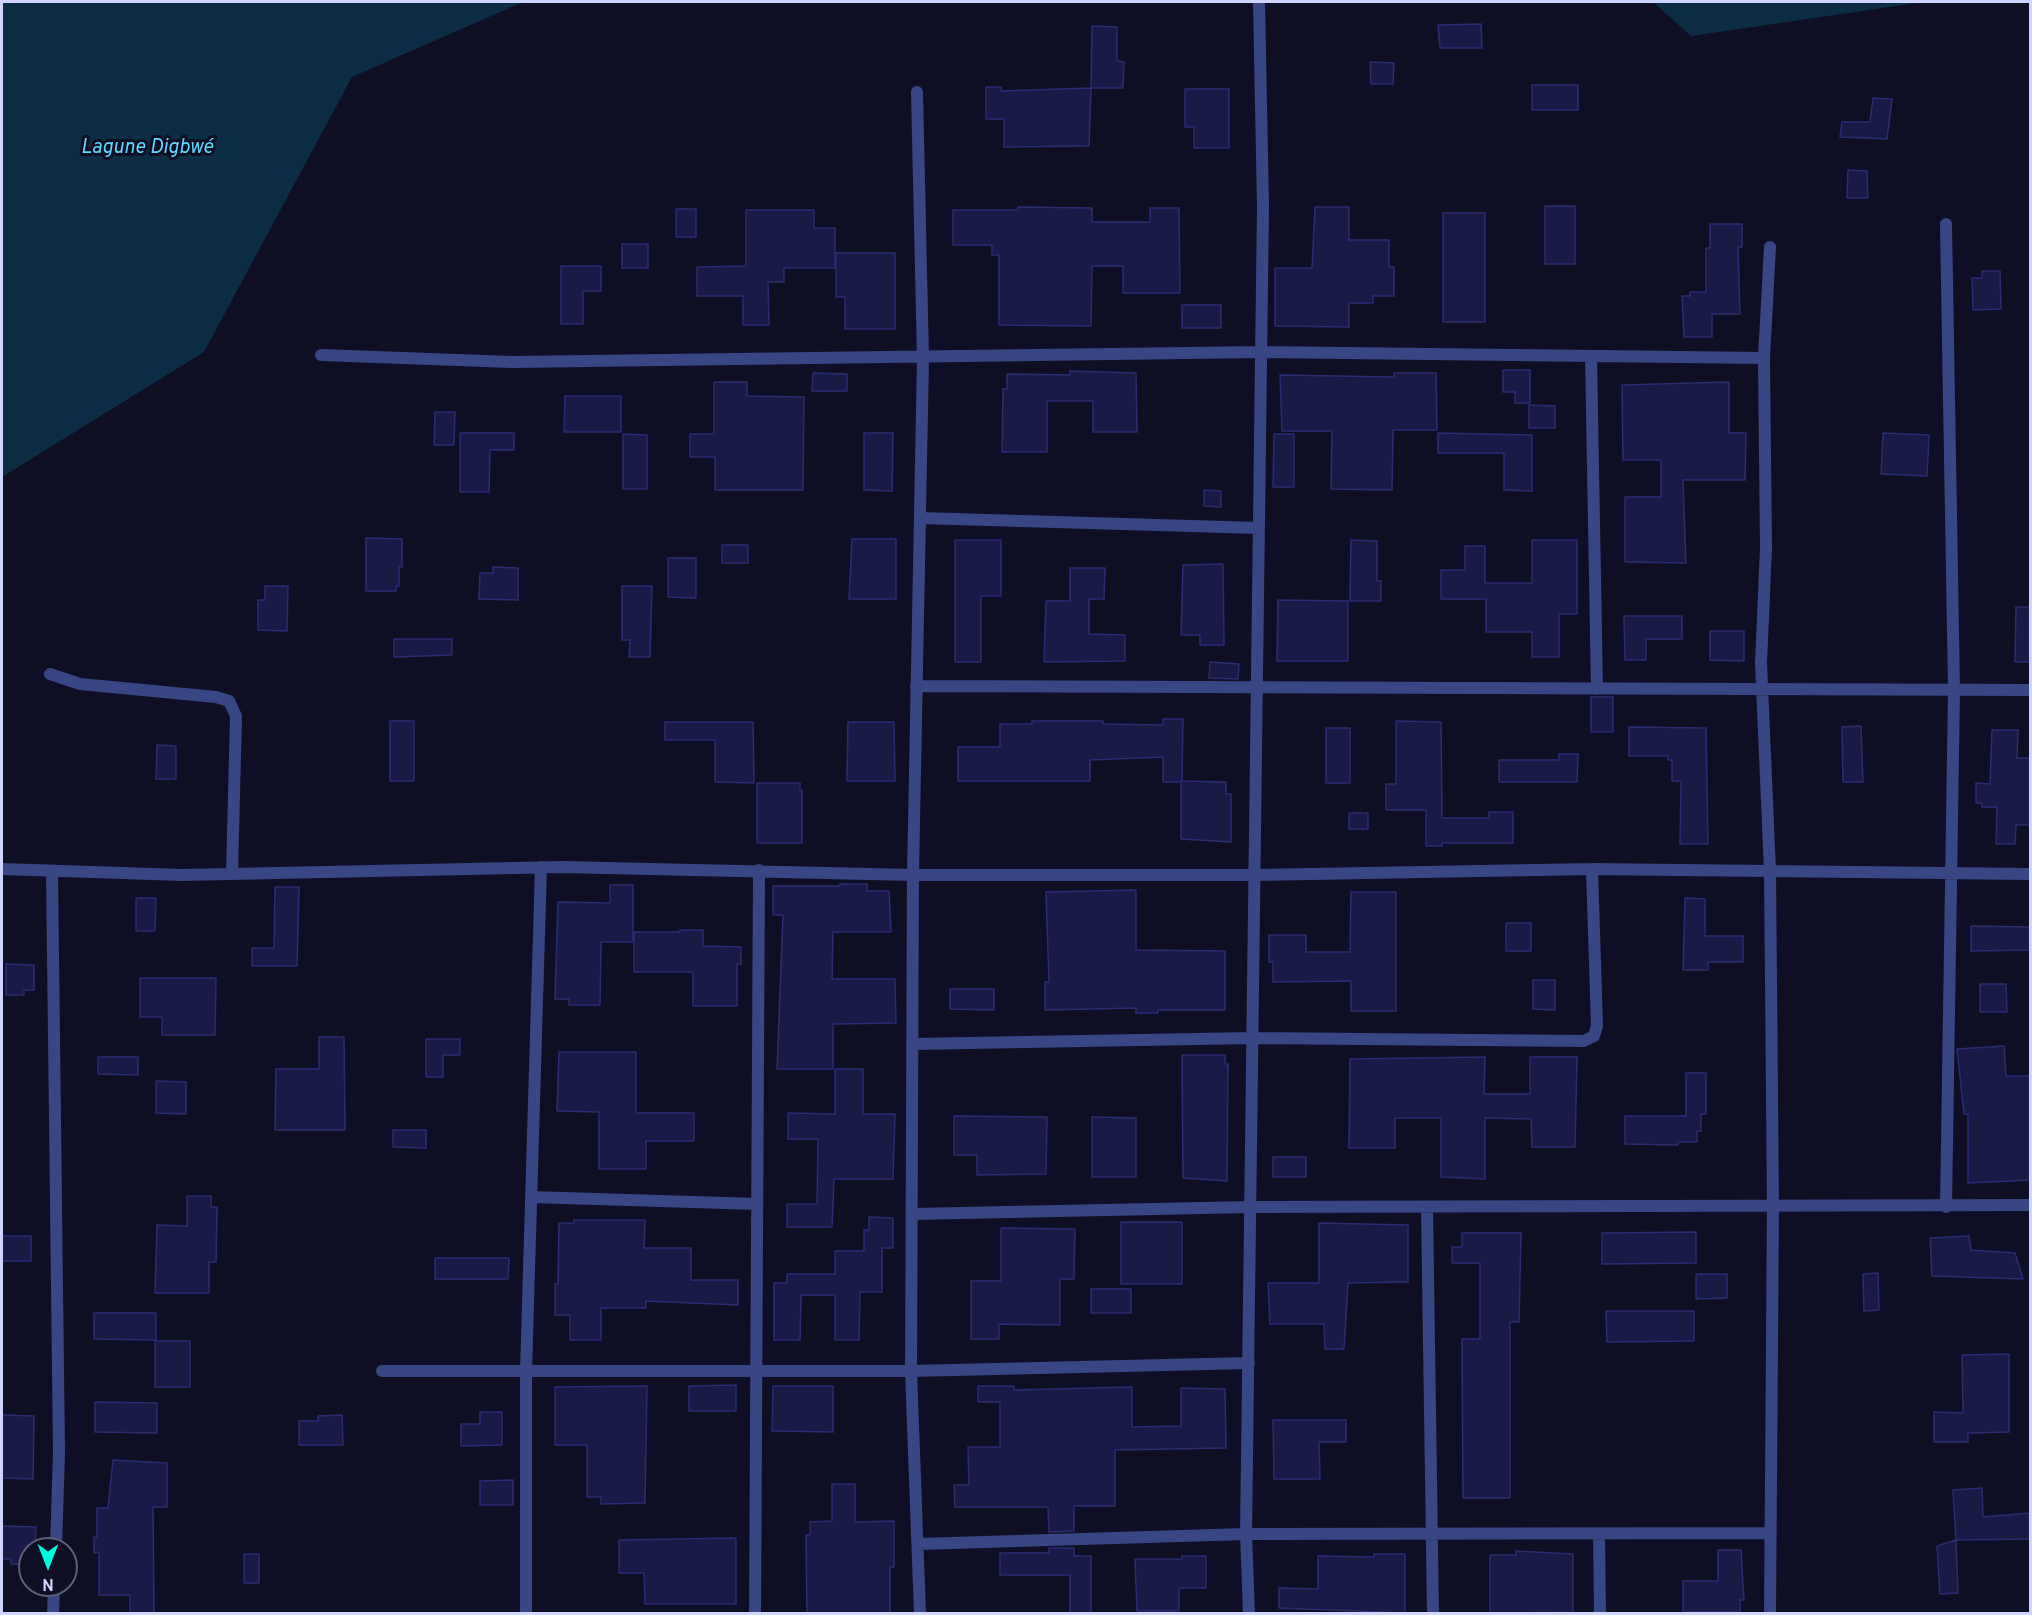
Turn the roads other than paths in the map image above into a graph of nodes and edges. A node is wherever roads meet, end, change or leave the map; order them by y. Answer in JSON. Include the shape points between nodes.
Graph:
{"nodes":[{"id":1,"x":1259,"y":2,"type":"edge"},
{"id":2,"x":917,"y":92,"type":"dead end"},
{"id":3,"x":1946,"y":224,"type":"dead end"},
{"id":4,"x":1770,"y":247,"type":"dead end"},
{"id":5,"x":1261,"y":352,"type":"junction"},
{"id":6,"x":321,"y":355,"type":"dead end"},
{"id":7,"x":1591,"y":356,"type":"junction"},
{"id":8,"x":923,"y":358,"type":"junction"},
{"id":9,"x":1764,"y":358,"type":"junction"},
{"id":10,"x":920,"y":518,"type":"junction"},
{"id":11,"x":1259,"y":528,"type":"junction"},
{"id":12,"x":50,"y":674,"type":"dead end"},
{"id":13,"x":916,"y":686,"type":"junction"},
{"id":14,"x":1257,"y":689,"type":"junction"},
{"id":15,"x":1597,"y":689,"type":"junction"},
{"id":16,"x":1762,"y":690,"type":"junction"},
{"id":17,"x":1954,"y":690,"type":"junction"},
{"id":18,"x":2031,"y":690,"type":"edge"},
{"id":19,"x":541,"y":867,"type":"junction"},
{"id":20,"x":2,"y":869,"type":"edge"},
{"id":21,"x":1592,"y":869,"type":"junction"},
{"id":22,"x":52,"y":870,"type":"junction"},
{"id":23,"x":759,"y":870,"type":"junction"},
{"id":24,"x":1770,"y":871,"type":"junction"},
{"id":25,"x":232,"y":874,"type":"junction"},
{"id":26,"x":2031,"y":874,"type":"edge"},
{"id":27,"x":913,"y":875,"type":"junction"},
{"id":28,"x":1255,"y":875,"type":"junction"},
{"id":29,"x":1951,"y":875,"type":"junction"},
{"id":30,"x":1253,"y":1038,"type":"junction"},
{"id":31,"x":912,"y":1044,"type":"junction"},
{"id":32,"x":531,"y":1197,"type":"junction"},
{"id":33,"x":757,"y":1204,"type":"junction"},
{"id":34,"x":2031,"y":1205,"type":"edge"},
{"id":35,"x":1251,"y":1207,"type":"junction"},
{"id":36,"x":1427,"y":1207,"type":"junction"},
{"id":37,"x":1773,"y":1207,"type":"junction"},
{"id":38,"x":1946,"y":1207,"type":"junction"},
{"id":39,"x":912,"y":1214,"type":"junction"},
{"id":40,"x":1249,"y":1363,"type":"junction"},
{"id":41,"x":756,"y":1370,"type":"junction"},
{"id":42,"x":382,"y":1371,"type":"dead end"},
{"id":43,"x":526,"y":1371,"type":"junction"},
{"id":44,"x":911,"y":1371,"type":"junction"},
{"id":45,"x":1246,"y":1533,"type":"junction"},
{"id":46,"x":1770,"y":1533,"type":"junction"},
{"id":47,"x":1599,"y":1534,"type":"junction"},
{"id":48,"x":1433,"y":1535,"type":"junction"},
{"id":49,"x":56,"y":1537,"type":"edge"},
{"id":50,"x":919,"y":1544,"type":"junction"},
{"id":51,"x":54,"y":1597,"type":"edge"},
{"id":52,"x":53,"y":1614,"type":"edge"},
{"id":53,"x":526,"y":1614,"type":"edge"},
{"id":54,"x":755,"y":1614,"type":"edge"},
{"id":55,"x":920,"y":1614,"type":"edge"},
{"id":56,"x":1249,"y":1614,"type":"edge"},
{"id":57,"x":1432,"y":1614,"type":"edge"},
{"id":58,"x":1600,"y":1614,"type":"edge"},
{"id":59,"x":1770,"y":1614,"type":"edge"}],
"edges":[{"from":1,"to":5,"type":"street"},
{"from":2,"to":8,"type":"street"},
{"from":3,"to":17,"type":"street"},
{"from":4,"to":9,"type":"street"},
{"from":5,"to":7,"type":"street"},
{"from":5,"to":8,"type":"street"},
{"from":5,"to":11,"type":"street"},
{"from":6,"to":8,"type":"street","via":[[512,362]]},
{"from":7,"to":9,"type":"street"},
{"from":7,"to":15,"type":"street"},
{"from":8,"to":10,"type":"street"},
{"from":9,"to":16,"type":"street","via":[[1766,548]]},
{"from":10,"to":11,"type":"street"},
{"from":10,"to":13,"type":"street"},
{"from":11,"to":14,"type":"street"},
{"from":12,"to":25,"type":"street","via":[[80,684],[229,701],[236,716]]},
{"from":13,"to":14,"type":"street"},
{"from":13,"to":27,"type":"street"},
{"from":14,"to":15,"type":"street"},
{"from":14,"to":28,"type":"street"},
{"from":15,"to":16,"type":"street"},
{"from":16,"to":17,"type":"street"},
{"from":16,"to":24,"type":"street"},
{"from":17,"to":18,"type":"street"},
{"from":17,"to":29,"type":"street"},
{"from":19,"to":23,"type":"street"},
{"from":19,"to":25,"type":"street"},
{"from":19,"to":32,"type":"street"},
{"from":20,"to":22,"type":"street"},
{"from":21,"to":24,"type":"street"},
{"from":21,"to":28,"type":"street"},
{"from":21,"to":30,"type":"street","via":[[1597,1026],[1594,1036],[1584,1041]]},
{"from":22,"to":25,"type":"street"},
{"from":22,"to":49,"type":"street","via":[[59,1441]]},
{"from":23,"to":27,"type":"street"},
{"from":23,"to":33,"type":"street"},
{"from":24,"to":29,"type":"street"},
{"from":24,"to":37,"type":"street"},
{"from":26,"to":29,"type":"street"},
{"from":27,"to":28,"type":"street"},
{"from":27,"to":31,"type":"street"},
{"from":28,"to":30,"type":"street"},
{"from":29,"to":38,"type":"street"},
{"from":30,"to":31,"type":"street"},
{"from":30,"to":35,"type":"street"},
{"from":31,"to":39,"type":"street"},
{"from":32,"to":33,"type":"street"},
{"from":32,"to":43,"type":"street"},
{"from":33,"to":41,"type":"street"},
{"from":34,"to":38,"type":"street"},
{"from":35,"to":36,"type":"street"},
{"from":35,"to":39,"type":"street"},
{"from":35,"to":40,"type":"street"},
{"from":36,"to":37,"type":"street"},
{"from":36,"to":48,"type":"street"},
{"from":37,"to":38,"type":"street"},
{"from":37,"to":46,"type":"street"},
{"from":39,"to":44,"type":"street"},
{"from":40,"to":44,"type":"street"},
{"from":40,"to":45,"type":"street"},
{"from":41,"to":43,"type":"street"},
{"from":41,"to":44,"type":"street"},
{"from":41,"to":54,"type":"street"},
{"from":42,"to":43,"type":"street"},
{"from":43,"to":53,"type":"street"},
{"from":44,"to":50,"type":"street"},
{"from":45,"to":48,"type":"street"},
{"from":45,"to":50,"type":"street"},
{"from":45,"to":56,"type":"street"},
{"from":46,"to":47,"type":"street"},
{"from":46,"to":59,"type":"street"},
{"from":47,"to":48,"type":"street"},
{"from":47,"to":58,"type":"street"},
{"from":48,"to":57,"type":"street"},
{"from":50,"to":55,"type":"street"},
{"from":51,"to":52,"type":"street"}]}
